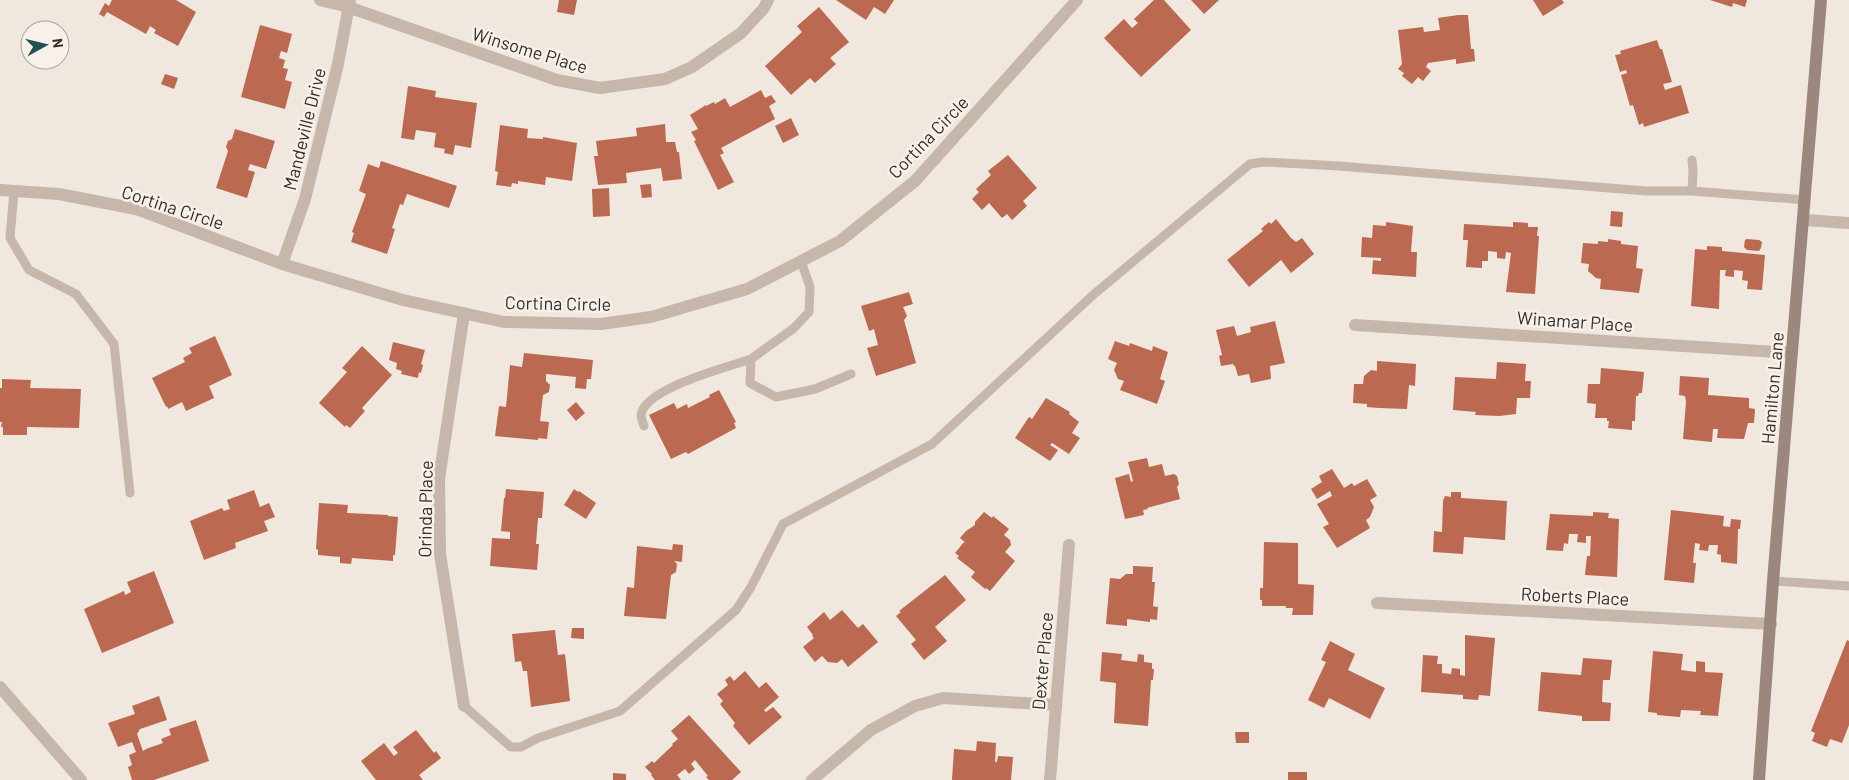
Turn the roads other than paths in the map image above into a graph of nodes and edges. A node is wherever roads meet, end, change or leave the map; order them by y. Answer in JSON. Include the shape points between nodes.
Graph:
{"nodes":[{"id":1,"x":320,"y":0,"type":"edge"},
{"id":2,"x":768,"y":0,"type":"edge"},
{"id":3,"x":1077,"y":0,"type":"edge"},
{"id":4,"x":1821,"y":0,"type":"edge"},
{"id":5,"x":349,"y":4,"type":"edge"},
{"id":6,"x":1692,"y":160,"type":"dead end"},
{"id":7,"x":0,"y":190,"type":"edge"},
{"id":8,"x":14,"y":191,"type":"junction"},
{"id":9,"x":1692,"y":191,"type":"junction"},
{"id":10,"x":1806,"y":200,"type":"junction"},
{"id":11,"x":1804,"y":220,"type":"junction"},
{"id":12,"x":1849,"y":223,"type":"edge"},
{"id":13,"x":801,"y":261,"type":"junction"},
{"id":14,"x":282,"y":264,"type":"junction"},
{"id":15,"x":464,"y":313,"type":"junction"},
{"id":16,"x":1355,"y":325,"type":"dead end"},
{"id":17,"x":1792,"y":352,"type":"junction"},
{"id":18,"x":752,"y":359,"type":"junction"},
{"id":19,"x":851,"y":374,"type":"dead end"},
{"id":20,"x":644,"y":426,"type":"dead end"},
{"id":21,"x":130,"y":493,"type":"dead end"},
{"id":22,"x":1068,"y":545,"type":"dead end"},
{"id":23,"x":1774,"y":581,"type":"junction"},
{"id":24,"x":1849,"y":586,"type":"edge"},
{"id":25,"x":1377,"y":603,"type":"dead end"},
{"id":26,"x":1771,"y":624,"type":"junction"},
{"id":27,"x":0,"y":687,"type":"edge"},
{"id":28,"x":1056,"y":705,"type":"junction"},
{"id":29,"x":464,"y":706,"type":"joint"},
{"id":30,"x":81,"y":780,"type":"edge"},
{"id":31,"x":812,"y":780,"type":"edge"},
{"id":32,"x":1050,"y":780,"type":"edge"},
{"id":33,"x":1759,"y":780,"type":"edge"}],
"edges":[{"from":1,"to":5,"type":"street","name":"Winsome Place"},
{"from":2,"to":5,"type":"street","name":"Winsome Place","via":[[741,33],[692,67],[665,79],[600,88],[557,80]]},
{"from":3,"to":13,"type":"street","name":"Cortina Circle","via":[[915,181],[840,241]]},
{"from":4,"to":10,"type":"street","name":"Hamilton Lane"},
{"from":5,"to":14,"type":"street","name":"Mandeville Drive","via":[[305,199]]},
{"from":6,"to":9,"type":"lane"},
{"from":7,"to":8,"type":"street","name":"Cortina Circle"},
{"from":8,"to":14,"type":"street","name":"Cortina Circle","via":[[59,194],[136,209]]},
{"from":8,"to":21,"type":"lane","via":[[10,238],[29,270],[76,294],[114,344]]},
{"from":9,"to":10,"type":"lane"},
{"from":9,"to":29,"type":"lane","via":[[1646,191],[1339,166],[1250,164],[1085,302],[932,444],[783,524],[736,610],[620,710],[511,748]]},
{"from":10,"to":11,"type":"street","name":"Hamilton Lane"},
{"from":11,"to":12,"type":"street"},
{"from":11,"to":17,"type":"street","name":"Hamilton Lane"},
{"from":13,"to":15,"type":"street","name":"Cortina Circle","via":[[747,289],[651,317],[591,324],[504,322]]},
{"from":13,"to":18,"type":"lane","via":[[810,287],[809,312],[794,328]]},
{"from":14,"to":15,"type":"street","name":"Cortina Circle","via":[[404,300]]},
{"from":15,"to":29,"type":"street","name":"Orinda Place","via":[[440,479],[440,554]]},
{"from":16,"to":17,"type":"street","name":"Winamar Place"},
{"from":17,"to":23,"type":"street","name":"Hamilton Lane"},
{"from":18,"to":19,"type":"lane","via":[[750,383],[776,397],[815,389]]},
{"from":18,"to":20,"type":"lane","via":[[671,387],[646,405],[641,416]]},
{"from":22,"to":28,"type":"street","name":"Dexter Place"},
{"from":23,"to":24,"type":"lane"},
{"from":23,"to":26,"type":"street","name":"Hamilton Lane"},
{"from":25,"to":26,"type":"street","name":"Roberts Place"},
{"from":26,"to":33,"type":"street","name":"Hamilton Lane"},
{"from":27,"to":30,"type":"street"},
{"from":28,"to":31,"type":"street","via":[[943,698],[915,706],[871,730]]},
{"from":28,"to":32,"type":"street","name":"Dexter Place"}]}
